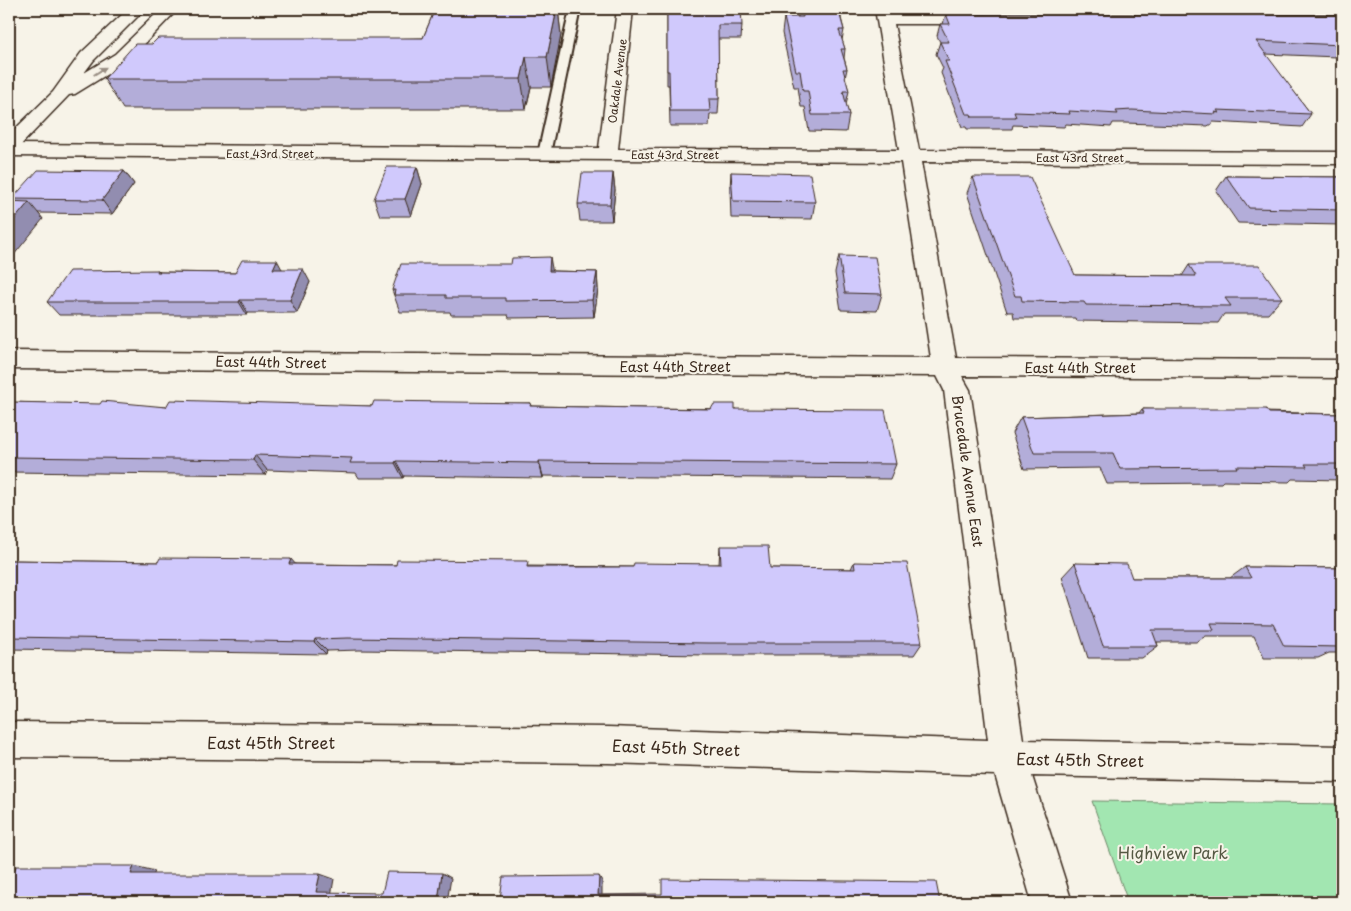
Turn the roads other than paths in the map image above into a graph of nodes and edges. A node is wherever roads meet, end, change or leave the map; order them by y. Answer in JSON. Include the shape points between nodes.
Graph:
{"nodes":[{"id":1,"x":137,"y":9,"type":"edge"},
{"id":2,"x":170,"y":9,"type":"edge"},
{"id":3,"x":575,"y":9,"type":"edge"},
{"id":4,"x":625,"y":9,"type":"edge"},
{"id":5,"x":884,"y":14,"type":"edge"},
{"id":6,"x":1002,"y":19,"type":"edge"},
{"id":7,"x":59,"y":96,"type":"junction"},
{"id":8,"x":9,"y":148,"type":"edge"},
{"id":9,"x":544,"y":154,"type":"junction"},
{"id":10,"x":608,"y":154,"type":"junction"},
{"id":11,"x":910,"y":156,"type":"junction"},
{"id":12,"x":1342,"y":158,"type":"edge"},
{"id":13,"x":9,"y":360,"type":"edge"},
{"id":14,"x":945,"y":368,"type":"junction"},
{"id":15,"x":1342,"y":369,"type":"edge"},
{"id":16,"x":9,"y":740,"type":"edge"},
{"id":17,"x":1008,"y":758,"type":"junction"},
{"id":18,"x":1342,"y":764,"type":"edge"},
{"id":19,"x":1052,"y":902,"type":"edge"}],
"edges":[{"from":1,"to":7,"type":"street","via":[[87,57]]},
{"from":7,"to":2,"type":"street","one_way":true,"via":[[121,58]]},
{"from":3,"to":9,"type":"lane"},
{"from":4,"to":10,"type":"street","name":"Oakdale Avenue"},
{"from":5,"to":6,"type":"street"},
{"from":5,"to":11,"type":"street","name":"Brucedale Avenue East"},
{"from":7,"to":8,"type":"street"},
{"from":8,"to":9,"type":"street","name":"East 43rd Street","via":[[141,152]]},
{"from":9,"to":10,"type":"street","name":"East 43rd Street"},
{"from":10,"to":11,"type":"street","name":"East 43rd Street"},
{"from":11,"to":12,"type":"street","name":"East 43rd Street"},
{"from":11,"to":14,"type":"street","name":"Brucedale Avenue East"},
{"from":13,"to":14,"type":"street","name":"East 44th Street"},
{"from":14,"to":15,"type":"street","name":"East 44th Street"},
{"from":14,"to":17,"type":"street","name":"Brucedale Avenue East","via":[[958,390]]},
{"from":16,"to":17,"type":"street","name":"East 45th Street","via":[[608,745]]},
{"from":17,"to":18,"type":"street","name":"East 45th Street"},
{"from":17,"to":19,"type":"street","name":"Brucedale Avenue East"}]}
